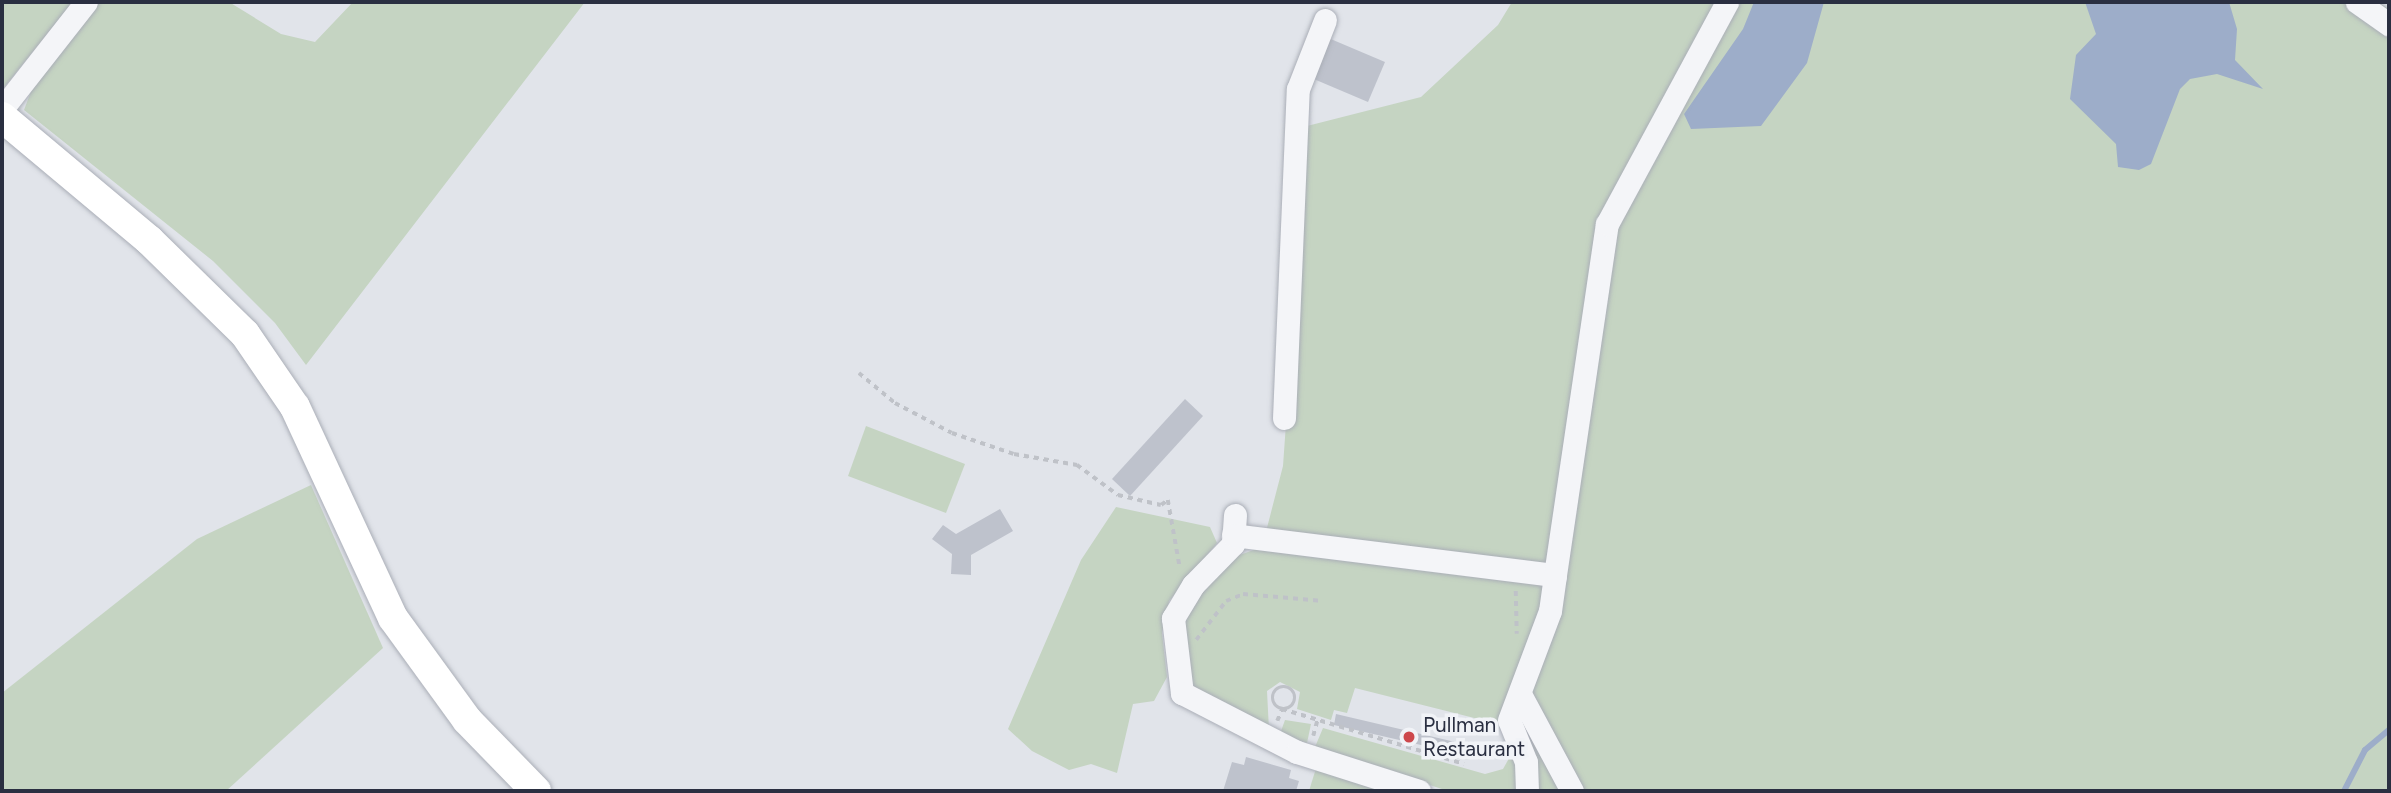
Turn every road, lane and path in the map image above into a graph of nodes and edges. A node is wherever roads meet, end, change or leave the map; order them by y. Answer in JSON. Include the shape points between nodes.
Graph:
{"nodes":[{"id":1,"x":86,"y":2,"type":"edge"},
{"id":2,"x":1727,"y":2,"type":"edge"},
{"id":3,"x":2357,"y":2,"type":"edge"},
{"id":4,"x":1325,"y":20,"type":"dead end"},
{"id":5,"x":2389,"y":24,"type":"edge"},
{"id":6,"x":2,"y":108,"type":"edge"},
{"id":7,"x":2,"y":117,"type":"edge"},
{"id":8,"x":859,"y":373,"type":"dead end"},
{"id":9,"x":1284,"y":418,"type":"dead end"},
{"id":10,"x":1168,"y":500,"type":"dead end"},
{"id":11,"x":1496,"y":567,"type":"junction"},
{"id":12,"x":1555,"y":575,"type":"junction"},
{"id":13,"x":1323,"y":601,"type":"dead end"},
{"id":14,"x":1516,"y":643,"type":"dead end"},
{"id":15,"x":1178,"y":677,"type":"junction"},
{"id":16,"x":1520,"y":694,"type":"junction"},
{"id":17,"x":1282,"y":709,"type":"junction"},
{"id":18,"x":1270,"y":739,"type":"junction"},
{"id":19,"x":1464,"y":764,"type":"dead end"},
{"id":20,"x":536,"y":791,"type":"edge"},
{"id":21,"x":1419,"y":791,"type":"edge"},
{"id":22,"x":1527,"y":791,"type":"edge"},
{"id":23,"x":1572,"y":791,"type":"edge"}],
"edges":[{"from":1,"to":6,"type":"lane"},
{"from":2,"to":12,"type":"lane","via":[[1607,224]]},
{"from":3,"to":5,"type":"lane"},
{"from":4,"to":9,"type":"lane","via":[[1298,89]]},
{"from":7,"to":20,"type":"main road","via":[[141,232],[245,334],[295,407],[393,618],[467,720]]},
{"from":8,"to":10,"type":"path","via":[[895,403],[952,433],[1014,454],[1077,465],[1118,495],[1161,505]]},
{"from":11,"to":12,"type":"lane"},
{"from":11,"to":14,"type":"path","via":[[1521,603]]},
{"from":11,"to":15,"type":"lane","via":[[1234,525],[1173,618]]},
{"from":12,"to":16,"type":"lane","via":[[1550,611]]},
{"from":13,"to":15,"type":"path","via":[[1268,592],[1226,601],[1197,638]]},
{"from":15,"to":18,"type":"lane","via":[[1190,702]]},
{"from":16,"to":22,"type":"lane","via":[[1509,720],[1526,762]]},
{"from":16,"to":23,"type":"lane"},
{"from":17,"to":17,"type":"path","via":[[1296,698],[1288,687],[1273,695]]},
{"from":17,"to":18,"type":"path"},
{"from":17,"to":19,"type":"path"},
{"from":18,"to":21,"type":"lane"}]}
